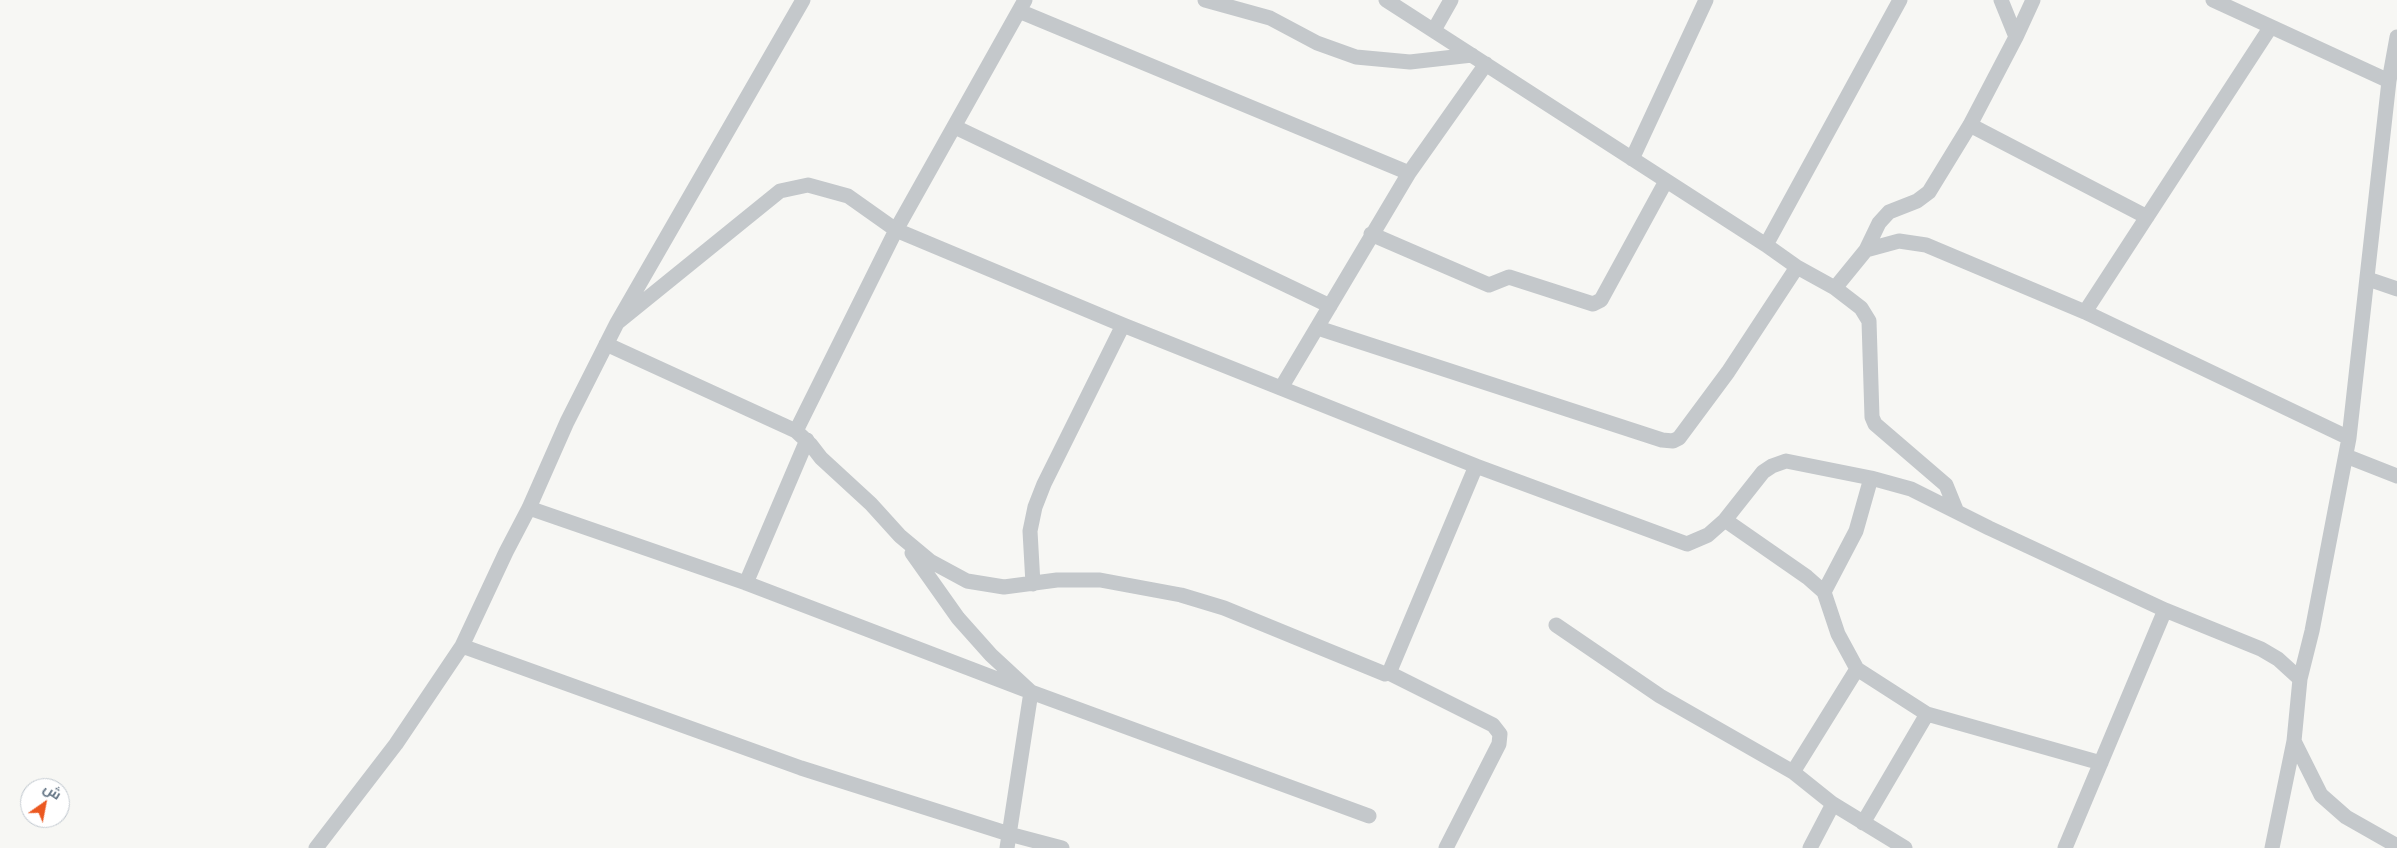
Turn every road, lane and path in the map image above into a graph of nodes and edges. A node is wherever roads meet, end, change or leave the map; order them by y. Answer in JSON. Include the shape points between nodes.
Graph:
{"nodes":[{"id":1,"x":803,"y":0,"type":"edge"},
{"id":2,"x":1205,"y":0,"type":"edge"},
{"id":3,"x":1386,"y":0,"type":"edge"},
{"id":4,"x":1451,"y":0,"type":"edge"},
{"id":5,"x":1706,"y":0,"type":"edge"},
{"id":6,"x":1900,"y":0,"type":"edge"},
{"id":7,"x":2000,"y":0,"type":"edge"},
{"id":8,"x":2033,"y":0,"type":"edge"},
{"id":9,"x":2213,"y":0,"type":"edge"},
{"id":10,"x":1022,"y":5,"type":"edge"},
{"id":11,"x":2270,"y":28,"type":"junction"},
{"id":12,"x":1434,"y":30,"type":"junction"},
{"id":13,"x":2016,"y":37,"type":"junction"},
{"id":14,"x":2397,"y":46,"type":"edge"},
{"id":15,"x":1472,"y":55,"type":"junction"},
{"id":16,"x":1486,"y":64,"type":"junction"},
{"id":17,"x":2390,"y":81,"type":"junction"},
{"id":18,"x":1970,"y":125,"type":"junction"},
{"id":19,"x":955,"y":127,"type":"junction"},
{"id":20,"x":1632,"y":159,"type":"junction"},
{"id":21,"x":1409,"y":173,"type":"junction"},
{"id":22,"x":1666,"y":181,"type":"junction"},
{"id":23,"x":2147,"y":217,"type":"junction"},
{"id":24,"x":896,"y":230,"type":"junction"},
{"id":25,"x":1371,"y":234,"type":"junction"},
{"id":26,"x":1766,"y":245,"type":"junction"},
{"id":27,"x":1866,"y":250,"type":"junction"},
{"id":28,"x":1796,"y":267,"type":"junction"},
{"id":29,"x":2368,"y":279,"type":"junction"},
{"id":30,"x":1835,"y":288,"type":"junction"},
{"id":31,"x":2397,"y":290,"type":"edge"},
{"id":32,"x":1330,"y":306,"type":"junction"},
{"id":33,"x":2085,"y":312,"type":"junction"},
{"id":34,"x":617,"y":323,"type":"junction"},
{"id":35,"x":1123,"y":325,"type":"junction"},
{"id":36,"x":1318,"y":328,"type":"junction"},
{"id":37,"x":606,"y":344,"type":"junction"},
{"id":38,"x":1281,"y":388,"type":"junction"},
{"id":39,"x":801,"y":436,"type":"junction"},
{"id":40,"x":2349,"y":438,"type":"junction"},
{"id":41,"x":2346,"y":456,"type":"junction"},
{"id":42,"x":1476,"y":466,"type":"junction"},
{"id":43,"x":2397,"y":476,"type":"edge"},
{"id":44,"x":1871,"y":478,"type":"junction"},
{"id":45,"x":529,"y":508,"type":"junction"},
{"id":46,"x":1957,"y":512,"type":"junction"},
{"id":47,"x":1724,"y":520,"type":"junction"},
{"id":48,"x":900,"y":536,"type":"junction"},
{"id":49,"x":746,"y":583,"type":"junction"},
{"id":50,"x":1033,"y":584,"type":"junction"},
{"id":51,"x":1824,"y":592,"type":"junction"},
{"id":52,"x":2165,"y":610,"type":"junction"},
{"id":53,"x":1556,"y":625,"type":"dead end"},
{"id":54,"x":462,"y":646,"type":"junction"},
{"id":55,"x":1856,"y":669,"type":"junction"},
{"id":56,"x":1388,"y":673,"type":"junction"},
{"id":57,"x":2300,"y":679,"type":"junction"},
{"id":58,"x":1031,"y":692,"type":"junction"},
{"id":59,"x":1927,"y":714,"type":"junction"},
{"id":60,"x":2294,"y":741,"type":"junction"},
{"id":61,"x":2101,"y":763,"type":"junction"},
{"id":62,"x":1793,"y":772,"type":"junction"},
{"id":63,"x":1833,"y":804,"type":"junction"},
{"id":64,"x":1369,"y":816,"type":"dead end"},
{"id":65,"x":1863,"y":823,"type":"junction"},
{"id":66,"x":1008,"y":841,"type":"edge"},
{"id":67,"x":324,"y":846,"type":"edge"},
{"id":68,"x":2397,"y":846,"type":"edge"},
{"id":69,"x":1062,"y":848,"type":"edge"},
{"id":70,"x":1446,"y":848,"type":"edge"},
{"id":71,"x":1810,"y":848,"type":"edge"},
{"id":72,"x":1905,"y":848,"type":"edge"},
{"id":73,"x":2065,"y":848,"type":"edge"},
{"id":74,"x":2272,"y":848,"type":"edge"}],
"edges":[{"from":1,"to":34,"type":"street"},
{"from":2,"to":15,"type":"street","via":[[1270,18],[1356,58],[1410,62]]},
{"from":3,"to":12,"type":"street"},
{"from":4,"to":12,"type":"street"},
{"from":5,"to":20,"type":"street"},
{"from":6,"to":26,"type":"street"},
{"from":7,"to":13,"type":"street"},
{"from":8,"to":13,"type":"street"},
{"from":9,"to":11,"type":"street"},
{"from":10,"to":19,"type":"street"},
{"from":10,"to":21,"type":"street"},
{"from":11,"to":17,"type":"street"},
{"from":11,"to":23,"type":"street"},
{"from":12,"to":15,"type":"street"},
{"from":13,"to":18,"type":"street"},
{"from":14,"to":17,"type":"street"},
{"from":15,"to":16,"type":"street"},
{"from":16,"to":20,"type":"street"},
{"from":16,"to":21,"type":"street"},
{"from":17,"to":29,"type":"street"},
{"from":18,"to":23,"type":"street"},
{"from":18,"to":27,"type":"street","via":[[1929,192],[1917,201],[1889,212],[1879,223]]},
{"from":19,"to":24,"type":"street"},
{"from":19,"to":32,"type":"street"},
{"from":20,"to":22,"type":"street"},
{"from":21,"to":25,"type":"street"},
{"from":22,"to":25,"type":"street","via":[[1601,300],[1593,304],[1509,277],[1489,285]]},
{"from":22,"to":26,"type":"street"},
{"from":23,"to":33,"type":"street"},
{"from":24,"to":34,"type":"street","via":[[848,196],[808,186],[780,192]]},
{"from":24,"to":35,"type":"street"},
{"from":24,"to":39,"type":"street"},
{"from":25,"to":32,"type":"street"},
{"from":26,"to":28,"type":"street"},
{"from":27,"to":30,"type":"street"},
{"from":27,"to":33,"type":"street","via":[[1899,240],[1926,245]]},
{"from":28,"to":30,"type":"street"},
{"from":28,"to":36,"type":"street","via":[[1728,372],[1673,441]]},
{"from":29,"to":31,"type":"street"},
{"from":29,"to":40,"type":"street"},
{"from":30,"to":46,"type":"street","via":[[1861,308],[1869,321],[1872,417],[1875,424],[1946,485]]},
{"from":32,"to":36,"type":"street"},
{"from":33,"to":40,"type":"street"},
{"from":34,"to":37,"type":"street"},
{"from":35,"to":38,"type":"street"},
{"from":35,"to":50,"type":"street","via":[[1035,507],[1030,531]]},
{"from":36,"to":38,"type":"street"},
{"from":37,"to":39,"type":"street"},
{"from":37,"to":45,"type":"street"},
{"from":38,"to":42,"type":"street"},
{"from":39,"to":48,"type":"street"},
{"from":39,"to":49,"type":"street"},
{"from":40,"to":41,"type":"street"},
{"from":41,"to":43,"type":"street"},
{"from":41,"to":57,"type":"street"},
{"from":42,"to":47,"type":"street","via":[[1687,544],[1708,535]]},
{"from":42,"to":56,"type":"street"},
{"from":44,"to":46,"type":"street","via":[[1911,489]]},
{"from":44,"to":47,"type":"street","via":[[1786,461],[1763,472]]},
{"from":44,"to":51,"type":"street","via":[[1856,531]]},
{"from":45,"to":49,"type":"street"},
{"from":45,"to":54,"type":"street"},
{"from":46,"to":52,"type":"street"},
{"from":47,"to":51,"type":"street"},
{"from":48,"to":50,"type":"street","via":[[930,562],[967,581],[1004,586]]},
{"from":48,"to":58,"type":"street","via":[[958,618]]},
{"from":49,"to":58,"type":"street"},
{"from":50,"to":56,"type":"street","via":[[1057,580],[1100,580],[1180,595],[1224,608]]},
{"from":51,"to":55,"type":"street","via":[[1838,634]]},
{"from":52,"to":57,"type":"street","via":[[2261,650],[2278,659]]},
{"from":52,"to":61,"type":"street"},
{"from":53,"to":62,"type":"street","via":[[1660,696]]},
{"from":54,"to":66,"type":"street"},
{"from":54,"to":67,"type":"street"},
{"from":55,"to":59,"type":"street"},
{"from":55,"to":62,"type":"street"},
{"from":56,"to":70,"type":"street","via":[[1493,725],[1500,734],[1499,744]]},
{"from":57,"to":60,"type":"street"},
{"from":58,"to":64,"type":"street"},
{"from":58,"to":66,"type":"street"},
{"from":59,"to":61,"type":"street"},
{"from":59,"to":65,"type":"street"},
{"from":60,"to":68,"type":"street","via":[[2321,795],[2346,817]]},
{"from":60,"to":74,"type":"street"},
{"from":61,"to":73,"type":"street"},
{"from":62,"to":63,"type":"street"},
{"from":63,"to":65,"type":"street"},
{"from":63,"to":71,"type":"street"},
{"from":65,"to":72,"type":"street"},
{"from":66,"to":69,"type":"street"}]}
